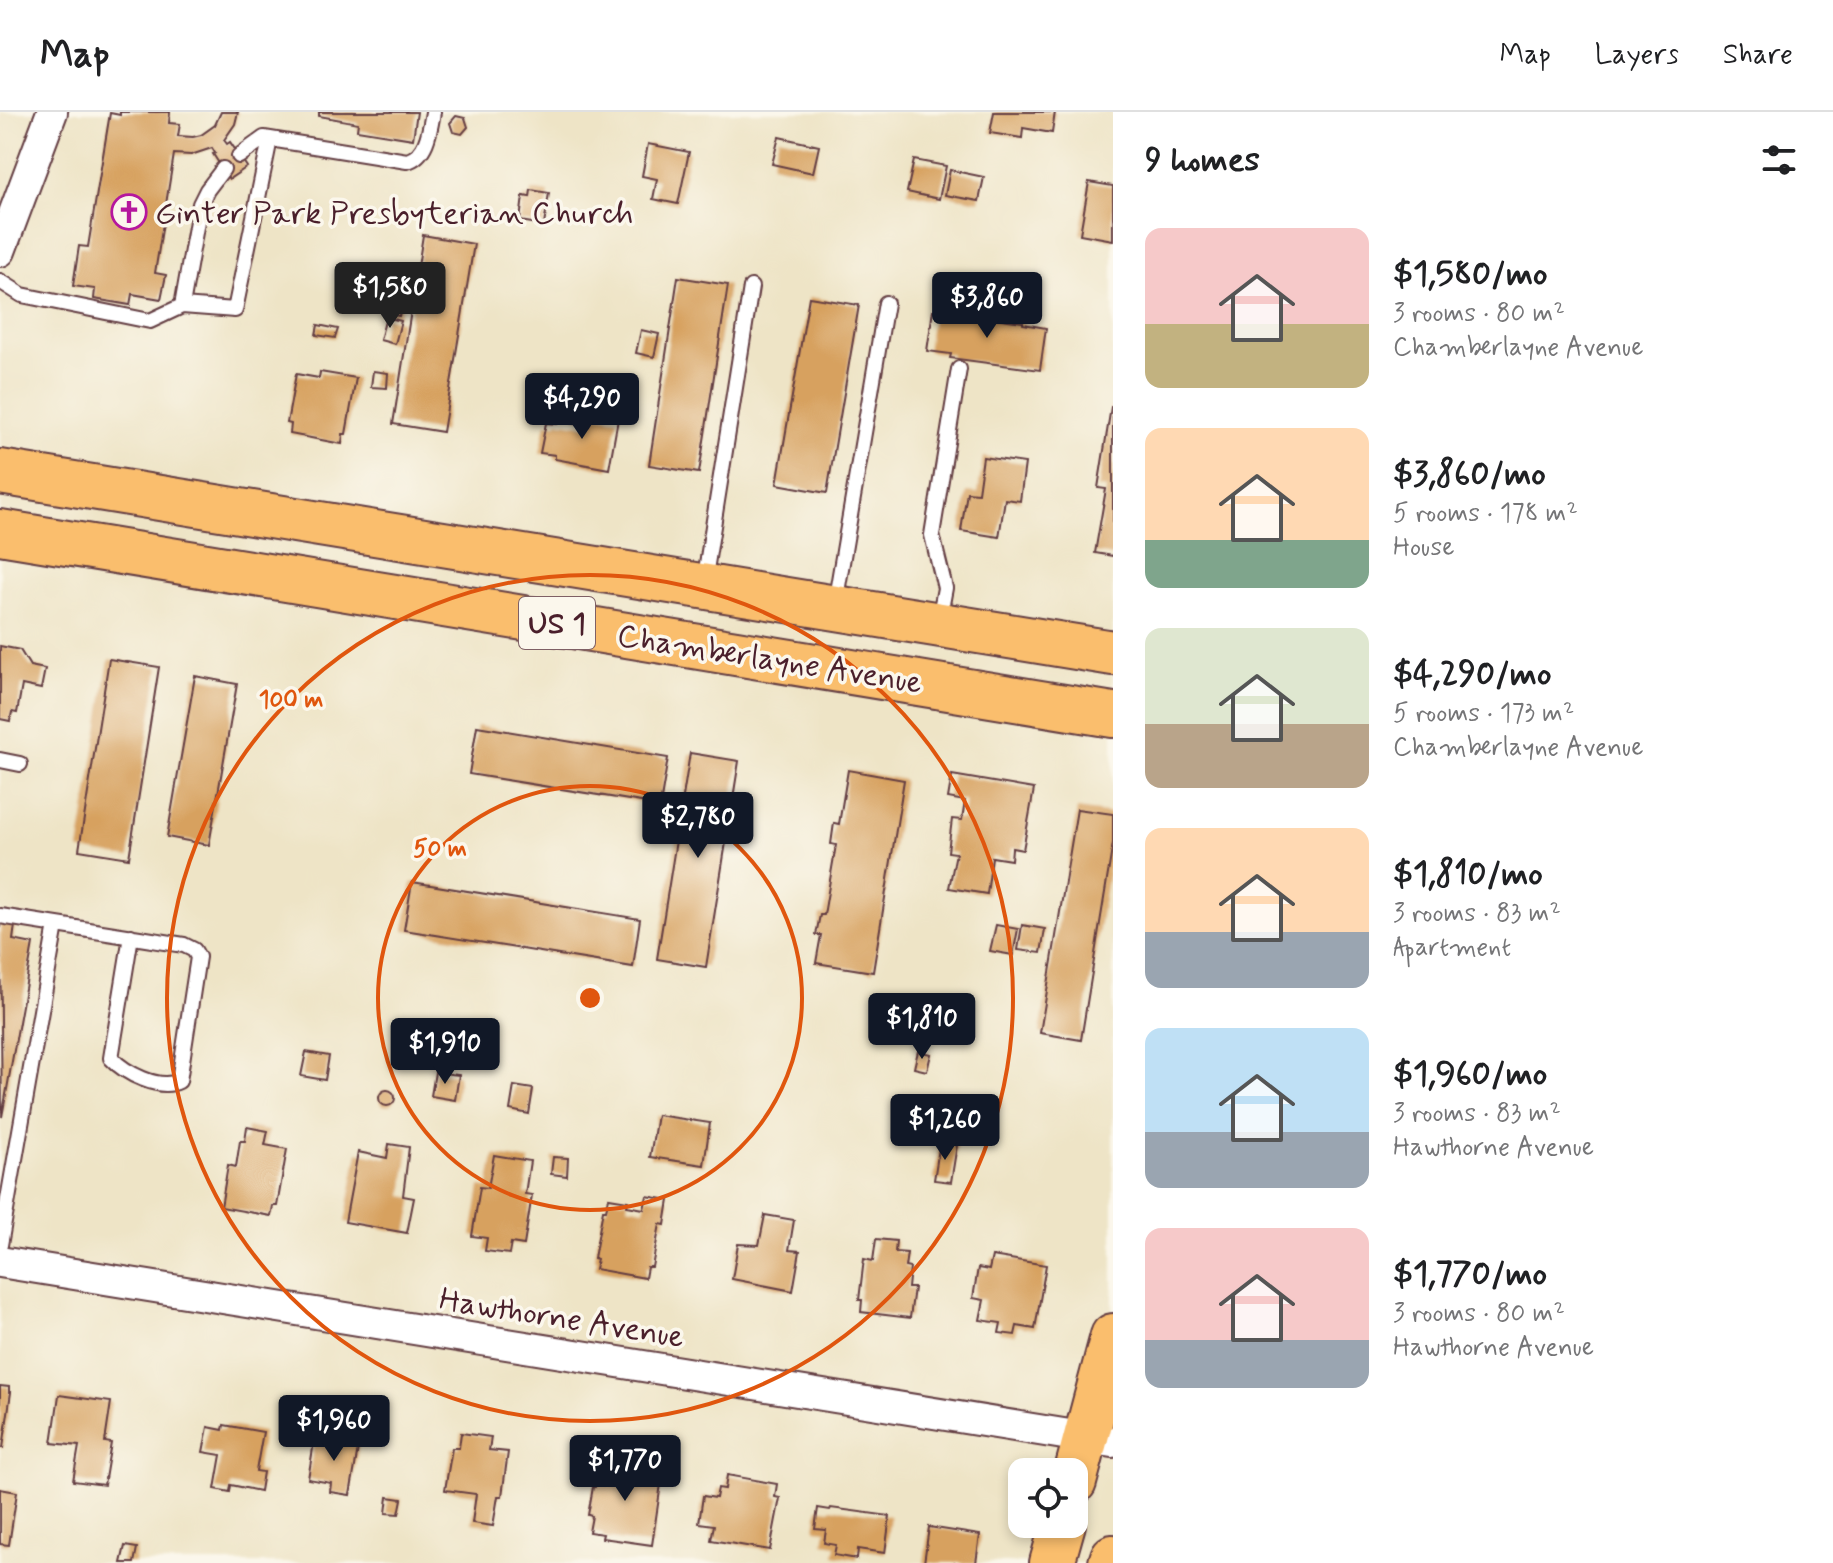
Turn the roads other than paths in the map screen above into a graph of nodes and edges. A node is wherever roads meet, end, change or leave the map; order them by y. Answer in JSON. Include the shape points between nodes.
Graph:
{"nodes":[{"id":1,"x":52,"y":112,"type":"edge"},
{"id":2,"x":433,"y":112,"type":"edge"},
{"id":3,"x":270,"y":139,"type":"junction"},
{"id":4,"x":239,"y":156,"type":"dead end"},
{"id":5,"x":223,"y":169,"type":"dead end"},
{"id":6,"x":0,"y":251,"type":"edge"},
{"id":7,"x":0,"y":281,"type":"edge"},
{"id":8,"x":751,"y":287,"type":"dead end"},
{"id":9,"x":886,"y":303,"type":"dead end"},
{"id":10,"x":182,"y":306,"type":"junction"},
{"id":11,"x":959,"y":369,"type":"dead end"},
{"id":12,"x":0,"y":472,"type":"edge"},
{"id":13,"x":0,"y":532,"type":"edge"},
{"id":14,"x":704,"y":587,"type":"junction"},
{"id":15,"x":834,"y":608,"type":"junction"},
{"id":16,"x":939,"y":625,"type":"junction"},
{"id":17,"x":1113,"y":653,"type":"edge"},
{"id":18,"x":1113,"y":715,"type":"edge"},
{"id":19,"x":0,"y":760,"type":"edge"},
{"id":20,"x":20,"y":764,"type":"dead end"},
{"id":21,"x":0,"y":916,"type":"edge"},
{"id":22,"x":56,"y":925,"type":"junction"},
{"id":23,"x":131,"y":936,"type":"junction"},
{"id":24,"x":0,"y":1245,"type":"edge"},
{"id":25,"x":0,"y":1262,"type":"edge"},
{"id":26,"x":1113,"y":1336,"type":"edge"},
{"id":27,"x":1099,"y":1440,"type":"edge"},
{"id":28,"x":1088,"y":1458,"type":"edge"},
{"id":29,"x":1059,"y":1538,"type":"edge"},
{"id":30,"x":1113,"y":1557,"type":"edge"},
{"id":31,"x":1052,"y":1563,"type":"edge"},
{"id":32,"x":1111,"y":1563,"type":"edge"}],
"edges":[{"from":1,"to":6,"type":"street"},
{"from":2,"to":3,"type":"lane","via":[[423,149],[414,160]]},
{"from":3,"to":4,"type":"lane"},
{"from":3,"to":10,"type":"lane","via":[[235,310]]},
{"from":5,"to":10,"type":"lane","via":[[200,204]]},
{"from":7,"to":10,"type":"lane","via":[[22,295],[150,321]]},
{"from":8,"to":14,"type":"lane"},
{"from":9,"to":15,"type":"lane"},
{"from":11,"to":16,"type":"lane","via":[[932,535],[945,588]]},
{"from":12,"to":14,"type":"main road","name":"Chamberlayne Avenue","number":"US 1"},
{"from":13,"to":18,"type":"main road","name":"Chamberlayne Avenue","number":"US 1"},
{"from":14,"to":15,"type":"main road","name":"Chamberlayne Avenue","number":"US 1"},
{"from":15,"to":16,"type":"main road","name":"Chamberlayne Avenue","number":"US 1"},
{"from":16,"to":17,"type":"main road","name":"Chamberlayne Avenue","number":"US 1"},
{"from":19,"to":20,"type":"lane"},
{"from":21,"to":22,"type":"lane"},
{"from":22,"to":23,"type":"lane"},
{"from":22,"to":24,"type":"lane"},
{"from":23,"to":23,"type":"lane","via":[[111,1058],[120,1067],[171,1085],[179,1081],[198,957],[184,945]]},
{"from":25,"to":27,"type":"street","name":"Hawthorne Avenue"},
{"from":26,"to":27,"type":"main road"},
{"from":27,"to":28,"type":"main road"},
{"from":29,"to":31,"type":"main road"},
{"from":30,"to":32,"type":"main road"}]}
